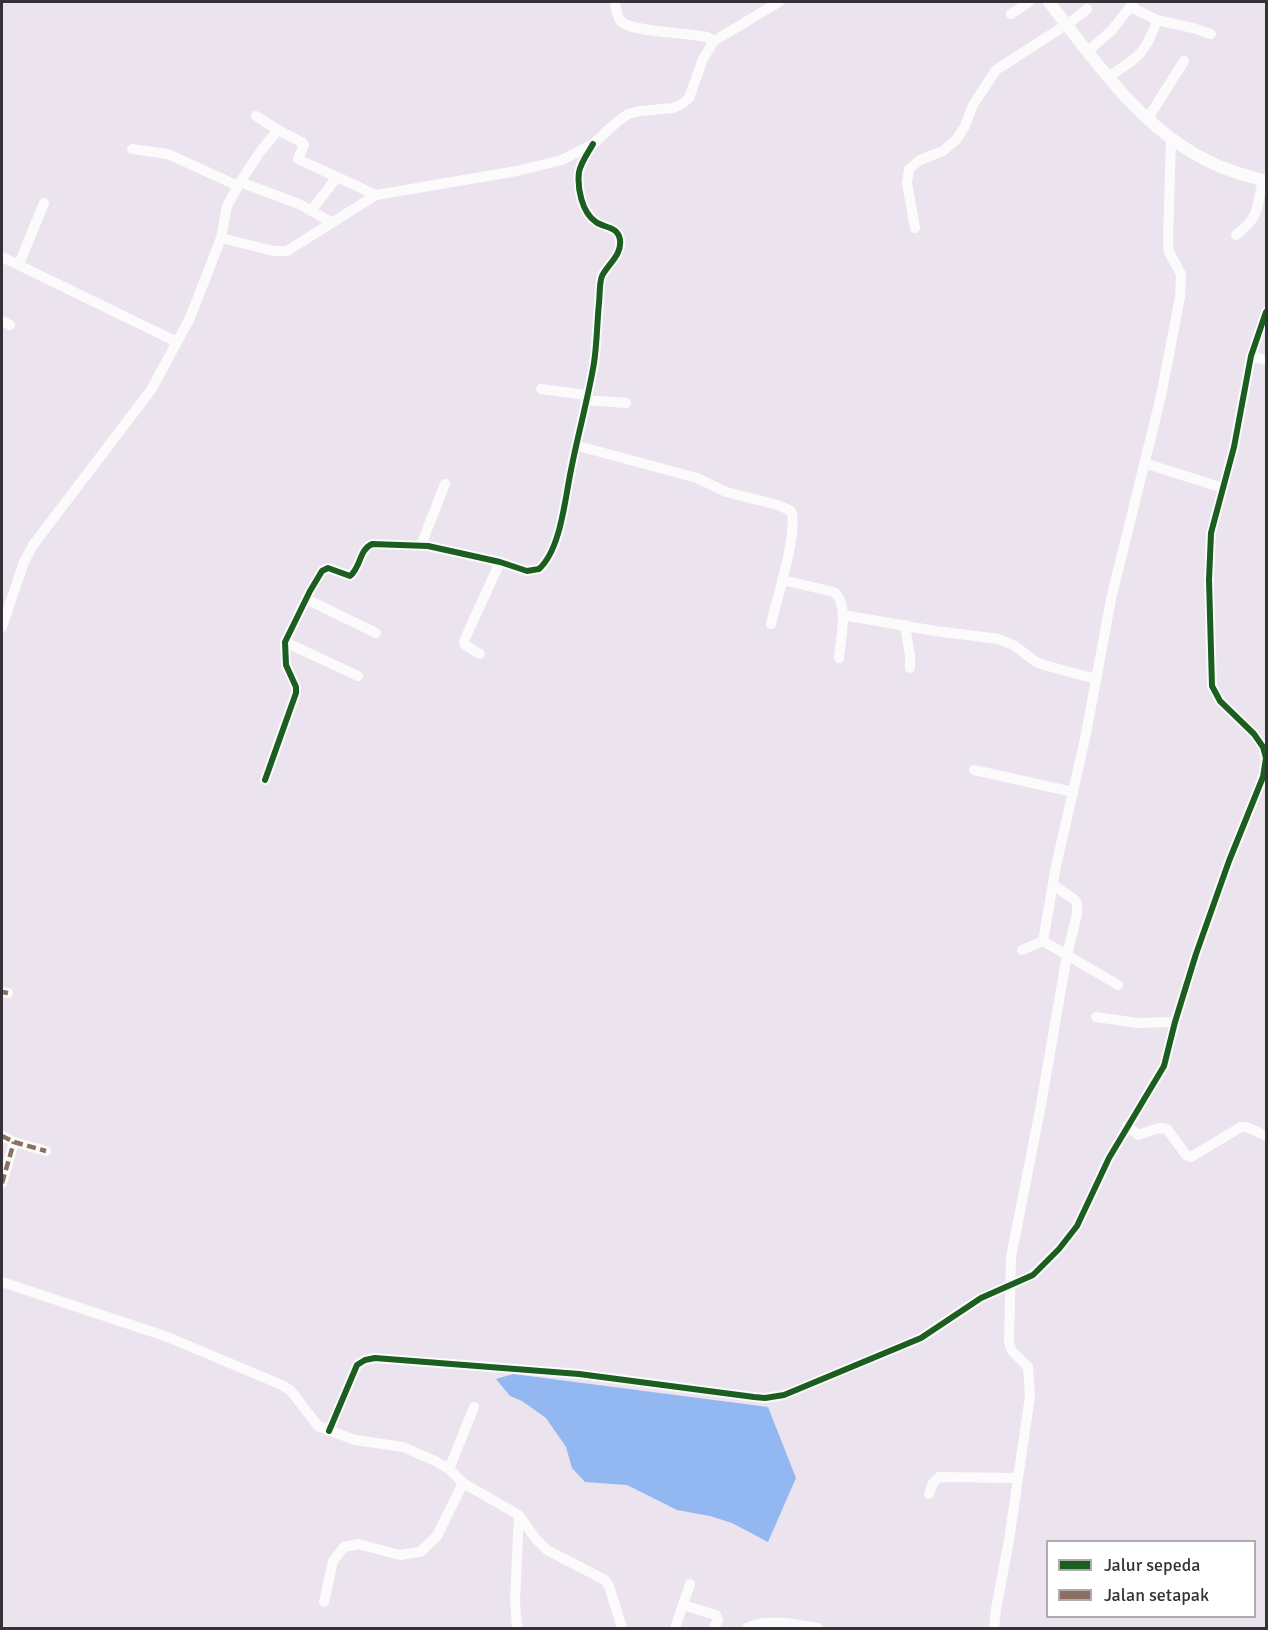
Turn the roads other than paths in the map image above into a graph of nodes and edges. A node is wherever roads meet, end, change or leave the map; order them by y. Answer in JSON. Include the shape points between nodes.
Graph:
{"nodes":[{"id":1,"x":615,"y":2,"type":"edge"},
{"id":2,"x":779,"y":2,"type":"edge"},
{"id":3,"x":1029,"y":2,"type":"edge"},
{"id":4,"x":1049,"y":2,"type":"edge"},
{"id":5,"x":1132,"y":4,"type":"edge"},
{"id":6,"x":1087,"y":9,"type":"dead end"},
{"id":7,"x":1011,"y":14,"type":"dead end"},
{"id":8,"x":1157,"y":20,"type":"junction"},
{"id":9,"x":1067,"y":24,"type":"junction"},
{"id":10,"x":1211,"y":34,"type":"dead end"},
{"id":11,"x":714,"y":41,"type":"junction"},
{"id":12,"x":1088,"y":52,"type":"junction"},
{"id":13,"x":1184,"y":61,"type":"dead end"},
{"id":14,"x":1109,"y":76,"type":"junction"},
{"id":15,"x":256,"y":116,"type":"dead end"},
{"id":16,"x":1148,"y":118,"type":"junction"},
{"id":17,"x":278,"y":130,"type":"junction"},
{"id":18,"x":1171,"y":138,"type":"junction"},
{"id":19,"x":593,"y":144,"type":"junction"},
{"id":20,"x":132,"y":149,"type":"dead end"},
{"id":21,"x":337,"y":177,"type":"junction"},
{"id":22,"x":1265,"y":181,"type":"edge"},
{"id":23,"x":239,"y":184,"type":"junction"},
{"id":24,"x":376,"y":195,"type":"junction"},
{"id":25,"x":44,"y":203,"type":"dead end"},
{"id":26,"x":311,"y":211,"type":"junction"},
{"id":27,"x":331,"y":222,"type":"junction"},
{"id":28,"x":915,"y":228,"type":"dead end"},
{"id":29,"x":1236,"y":235,"type":"dead end"},
{"id":30,"x":221,"y":238,"type":"junction"},
{"id":31,"x":2,"y":257,"type":"edge"},
{"id":32,"x":19,"y":264,"type":"junction"},
{"id":33,"x":1266,"y":312,"type":"edge"},
{"id":34,"x":177,"y":342,"type":"junction"},
{"id":35,"x":1251,"y":356,"type":"junction"},
{"id":36,"x":1266,"y":360,"type":"edge"},
{"id":37,"x":541,"y":389,"type":"dead end"},
{"id":38,"x":586,"y":398,"type":"junction"},
{"id":39,"x":626,"y":404,"type":"dead end"},
{"id":40,"x":578,"y":446,"type":"junction"},
{"id":41,"x":1144,"y":463,"type":"junction"},
{"id":42,"x":445,"y":484,"type":"dead end"},
{"id":43,"x":1223,"y":488,"type":"junction"},
{"id":44,"x":421,"y":545,"type":"junction"},
{"id":45,"x":500,"y":562,"type":"junction"},
{"id":46,"x":782,"y":580,"type":"junction"},
{"id":47,"x":306,"y":599,"type":"junction"},
{"id":48,"x":843,"y":615,"type":"junction"},
{"id":49,"x":771,"y":624,"type":"dead end"},
{"id":50,"x":905,"y":625,"type":"junction"},
{"id":51,"x":2,"y":627,"type":"edge"},
{"id":52,"x":376,"y":633,"type":"dead end"},
{"id":53,"x":285,"y":642,"type":"junction"},
{"id":54,"x":480,"y":654,"type":"dead end"},
{"id":55,"x":839,"y":658,"type":"dead end"},
{"id":56,"x":910,"y":668,"type":"dead end"},
{"id":57,"x":358,"y":676,"type":"dead end"},
{"id":58,"x":1096,"y":679,"type":"junction"},
{"id":59,"x":975,"y":770,"type":"dead end"},
{"id":60,"x":265,"y":780,"type":"dead end"},
{"id":61,"x":1073,"y":792,"type":"junction"},
{"id":62,"x":1053,"y":885,"type":"junction"},
{"id":63,"x":1043,"y":941,"type":"junction"},
{"id":64,"x":1022,"y":950,"type":"dead end"},
{"id":65,"x":1066,"y":955,"type":"junction"},
{"id":66,"x":1118,"y":985,"type":"dead end"},
{"id":67,"x":1096,"y":1017,"type":"dead end"},
{"id":68,"x":1174,"y":1022,"type":"junction"},
{"id":69,"x":1127,"y":1126,"type":"junction"},
{"id":70,"x":2,"y":1136,"type":"edge"},
{"id":71,"x":1266,"y":1136,"type":"edge"},
{"id":72,"x":14,"y":1142,"type":"junction"},
{"id":73,"x":46,"y":1151,"type":"dead end"},
{"id":74,"x":2,"y":1183,"type":"edge"},
{"id":75,"x":2,"y":1282,"type":"edge"},
{"id":76,"x":1009,"y":1285,"type":"junction"},
{"id":77,"x":474,"y":1407,"type":"dead end"},
{"id":78,"x":329,"y":1431,"type":"junction"},
{"id":79,"x":449,"y":1469,"type":"junction"},
{"id":80,"x":1018,"y":1478,"type":"junction"},
{"id":81,"x":463,"y":1484,"type":"junction"},
{"id":82,"x":929,"y":1494,"type":"dead end"},
{"id":83,"x":519,"y":1515,"type":"junction"},
{"id":84,"x":690,"y":1584,"type":"dead end"},
{"id":85,"x":324,"y":1602,"type":"dead end"},
{"id":86,"x":683,"y":1605,"type":"junction"},
{"id":87,"x":817,"y":1628,"type":"edge"},
{"id":88,"x":517,"y":1629,"type":"edge"},
{"id":89,"x":622,"y":1629,"type":"edge"},
{"id":90,"x":675,"y":1629,"type":"edge"},
{"id":91,"x":714,"y":1629,"type":"edge"},
{"id":92,"x":747,"y":1629,"type":"edge"},
{"id":93,"x":994,"y":1629,"type":"edge"}],
"edges":[{"from":1,"to":11,"type":"street","via":[[624,24]]},
{"from":2,"to":11,"type":"street"},
{"from":3,"to":7,"type":"street"},
{"from":4,"to":9,"type":"main road"},
{"from":5,"to":8,"type":"street"},
{"from":5,"to":12,"type":"street"},
{"from":6,"to":9,"type":"street"},
{"from":8,"to":10,"type":"street"},
{"from":8,"to":14,"type":"street","via":[[1140,55]]},
{"from":9,"to":12,"type":"main road"},
{"from":9,"to":28,"type":"street","via":[[996,70],[973,105],[959,137],[943,151],[909,169],[907,183]]},
{"from":11,"to":19,"type":"street","via":[[703,58],[689,98],[682,104],[628,114]]},
{"from":12,"to":14,"type":"main road"},
{"from":13,"to":16,"type":"street"},
{"from":14,"to":16,"type":"main road"},
{"from":15,"to":17,"type":"street"},
{"from":16,"to":18,"type":"main road"},
{"from":17,"to":21,"type":"street","via":[[303,143],[297,159]]},
{"from":17,"to":23,"type":"street"},
{"from":18,"to":22,"type":"main road","via":[[1211,163]]},
{"from":18,"to":41,"type":"street","via":[[1168,247],[1180,270],[1180,291]]},
{"from":19,"to":24,"type":"street","via":[[550,163]]},
{"from":19,"to":38,"type":"street","via":[[579,172],[581,198],[594,221],[610,227],[620,240],[619,251],[602,276],[594,362]]},
{"from":20,"to":23,"type":"street","via":[[168,154]]},
{"from":21,"to":24,"type":"street"},
{"from":21,"to":26,"type":"street"},
{"from":22,"to":29,"type":"street","via":[[1256,214]]},
{"from":23,"to":26,"type":"street","via":[[283,197]]},
{"from":23,"to":30,"type":"street","via":[[227,206]]},
{"from":24,"to":27,"type":"street"},
{"from":25,"to":32,"type":"street"},
{"from":26,"to":27,"type":"street"},
{"from":27,"to":30,"type":"street","via":[[281,252]]},
{"from":30,"to":34,"type":"street"},
{"from":31,"to":32,"type":"street"},
{"from":32,"to":34,"type":"street"},
{"from":33,"to":35,"type":"street"},
{"from":34,"to":51,"type":"street","via":[[151,390],[33,545]]},
{"from":35,"to":36,"type":"street"},
{"from":35,"to":43,"type":"street"},
{"from":37,"to":38,"type":"street"},
{"from":38,"to":39,"type":"street"},
{"from":38,"to":40,"type":"street"},
{"from":40,"to":45,"type":"street","via":[[554,545],[544,565],[527,571]]},
{"from":40,"to":46,"type":"street","via":[[697,478],[726,492],[789,510],[793,522]]},
{"from":41,"to":43,"type":"street"},
{"from":41,"to":58,"type":"street"},
{"from":42,"to":44,"type":"street"},
{"from":43,"to":68,"type":"street","via":[[1210,541],[1212,686],[1220,701],[1260,741],[1266,766]]},
{"from":44,"to":45,"type":"street"},
{"from":44,"to":47,"type":"street","via":[[368,544],[353,574],[322,570]]},
{"from":45,"to":54,"type":"street","via":[[464,641]]},
{"from":46,"to":48,"type":"street","via":[[834,592],[840,598]]},
{"from":46,"to":49,"type":"street"},
{"from":47,"to":52,"type":"street"},
{"from":47,"to":53,"type":"street"},
{"from":48,"to":50,"type":"street"},
{"from":48,"to":55,"type":"street"},
{"from":50,"to":56,"type":"street"},
{"from":50,"to":58,"type":"street","via":[[999,639],[1036,662]]},
{"from":53,"to":57,"type":"street"},
{"from":53,"to":60,"type":"street","via":[[286,665],[296,693]]},
{"from":58,"to":61,"type":"street"},
{"from":59,"to":61,"type":"street"},
{"from":61,"to":62,"type":"street"},
{"from":62,"to":63,"type":"street"},
{"from":62,"to":65,"type":"street","via":[[1077,904]]},
{"from":63,"to":64,"type":"street"},
{"from":63,"to":65,"type":"street"},
{"from":65,"to":66,"type":"street"},
{"from":65,"to":76,"type":"street","via":[[1041,1110],[1012,1246]]},
{"from":67,"to":68,"type":"street","via":[[1138,1023]]},
{"from":68,"to":69,"type":"street","via":[[1164,1066]]},
{"from":69,"to":71,"type":"street","via":[[1138,1135],[1167,1129],[1185,1155],[1191,1157],[1242,1127]]},
{"from":69,"to":76,"type":"street","via":[[1077,1226],[1038,1271]]},
{"from":70,"to":72,"type":"street"},
{"from":72,"to":73,"type":"street"},
{"from":72,"to":74,"type":"street"},
{"from":75,"to":78,"type":"street","via":[[165,1336],[282,1384],[318,1426]]},
{"from":76,"to":78,"type":"street","via":[[970,1304],[921,1338],[774,1397],[579,1374],[370,1358],[357,1365]]},
{"from":76,"to":80,"type":"street","via":[[1010,1347],[1028,1367],[1030,1376]]},
{"from":77,"to":79,"type":"street"},
{"from":78,"to":79,"type":"street","via":[[355,1440],[403,1447]]},
{"from":79,"to":81,"type":"street"},
{"from":80,"to":82,"type":"street","via":[[939,1477]]},
{"from":80,"to":93,"type":"street"},
{"from":81,"to":83,"type":"street"},
{"from":81,"to":85,"type":"street","via":[[437,1536],[420,1552],[400,1555],[358,1544],[344,1547],[333,1561]]},
{"from":83,"to":88,"type":"street"},
{"from":83,"to":89,"type":"street","via":[[547,1550],[605,1580]]},
{"from":84,"to":86,"type":"street"},
{"from":86,"to":90,"type":"street"},
{"from":86,"to":91,"type":"street","via":[[716,1615]]},
{"from":87,"to":92,"type":"street","via":[[774,1624]]}]}
